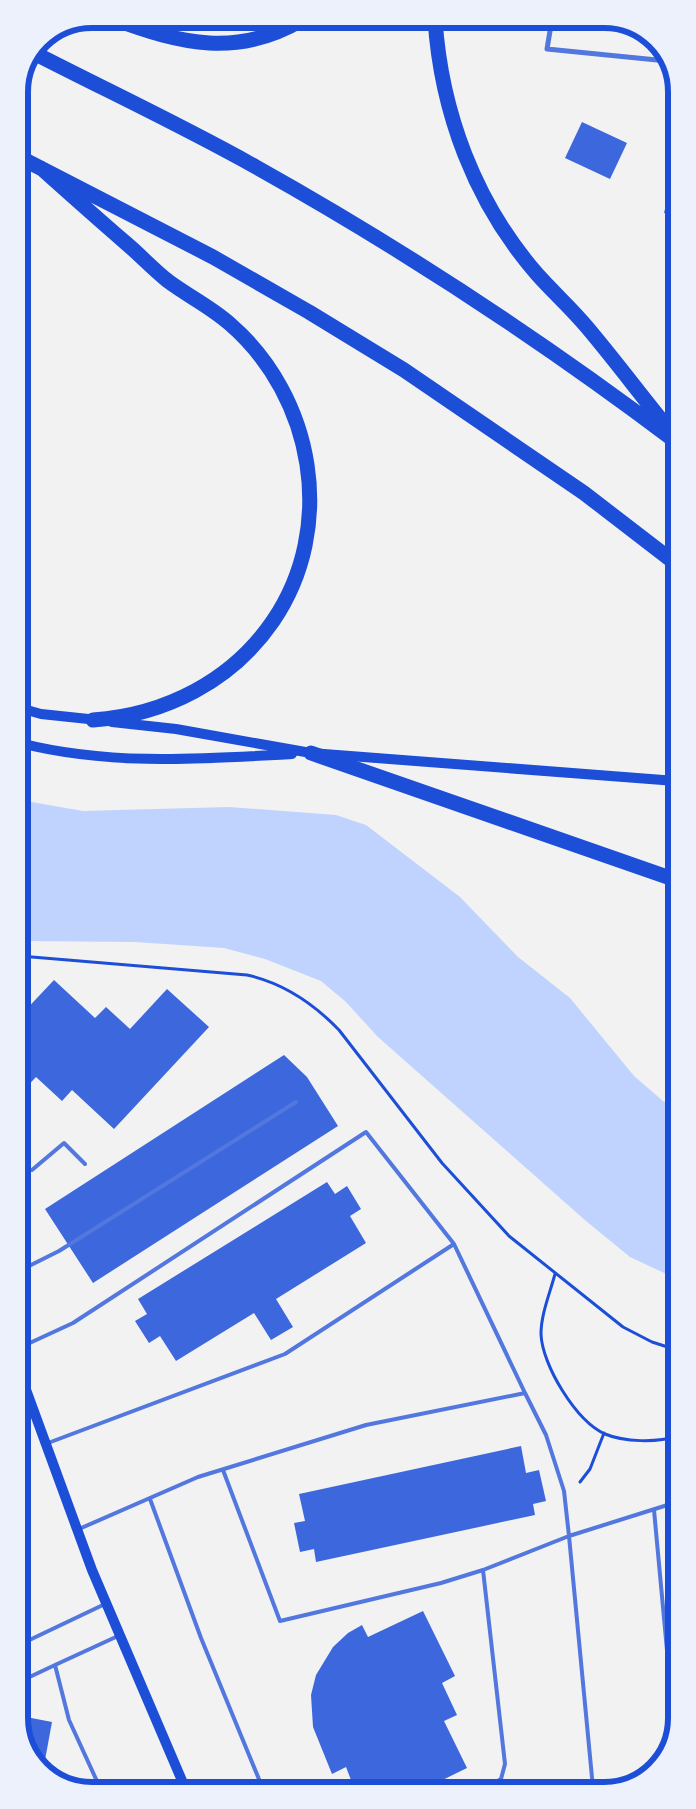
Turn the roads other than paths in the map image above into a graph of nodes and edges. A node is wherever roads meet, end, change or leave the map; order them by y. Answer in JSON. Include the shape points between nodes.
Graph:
{"nodes":[{"id":1,"x":141,"y":28,"type":"edge"},
{"id":2,"x":284,"y":28,"type":"edge"},
{"id":3,"x":436,"y":28,"type":"edge"},
{"id":4,"x":550,"y":28,"type":"edge"},
{"id":5,"x":39,"y":55,"type":"edge"},
{"id":6,"x":660,"y":60,"type":"edge"},
{"id":7,"x":28,"y":161,"type":"edge"},
{"id":8,"x":41,"y":168,"type":"junction"},
{"id":9,"x":668,"y":430,"type":"edge"},
{"id":10,"x":668,"y":434,"type":"edge"},
{"id":11,"x":668,"y":557,"type":"edge"},
{"id":12,"x":28,"y":710,"type":"edge"},
{"id":13,"x":93,"y":720,"type":"junction"},
{"id":14,"x":28,"y":744,"type":"edge"},
{"id":15,"x":311,"y":753,"type":"junction"},
{"id":16,"x":668,"y":780,"type":"edge"},
{"id":17,"x":668,"y":877,"type":"edge"},
{"id":18,"x":296,"y":1102,"type":"dead end"},
{"id":19,"x":85,"y":1164,"type":"dead end"},
{"id":20,"x":27,"y":1170,"type":"edge"},
{"id":21,"x":454,"y":1244,"type":"junction"},
{"id":22,"x":27,"y":1267,"type":"edge"},
{"id":23,"x":27,"y":1344,"type":"edge"},
{"id":24,"x":525,"y":1393,"type":"junction"},
{"id":25,"x":27,"y":1404,"type":"edge"},
{"id":26,"x":46,"y":1444,"type":"junction"},
{"id":27,"x":223,"y":1470,"type":"junction"},
{"id":28,"x":150,"y":1499,"type":"junction"},
{"id":29,"x":668,"y":1505,"type":"edge"},
{"id":30,"x":654,"y":1510,"type":"junction"},
{"id":31,"x":77,"y":1530,"type":"junction"},
{"id":32,"x":569,"y":1536,"type":"junction"},
{"id":33,"x":483,"y":1570,"type":"junction"},
{"id":34,"x":105,"y":1604,"type":"junction"},
{"id":35,"x":119,"y":1636,"type":"junction"},
{"id":36,"x":27,"y":1641,"type":"edge"},
{"id":37,"x":668,"y":1661,"type":"edge"},
{"id":38,"x":55,"y":1665,"type":"junction"},
{"id":39,"x":27,"y":1678,"type":"edge"},
{"id":40,"x":97,"y":1781,"type":"edge"},
{"id":41,"x":182,"y":1781,"type":"edge"},
{"id":42,"x":261,"y":1781,"type":"edge"},
{"id":43,"x":496,"y":1782,"type":"edge"},
{"id":44,"x":592,"y":1782,"type":"edge"}],
"edges":[{"from":1,"to":2,"type":"highway","via":[[178,40],[216,44],[256,39]]},
{"from":3,"to":9,"type":"highway","via":[[447,100],[465,155],[485,198],[536,273],[586,326]]},
{"from":4,"to":6,"type":"street","via":[[547,49]]},
{"from":5,"to":10,"type":"highway","via":[[223,149],[355,225],[451,284]]},
{"from":7,"to":8,"type":"highway"},
{"from":8,"to":11,"type":"highway","via":[[213,257],[404,370],[576,488]]},
{"from":8,"to":13,"type":"highway","via":[[168,281],[230,324],[246,340],[269,369],[288,402],[301,434],[309,475],[310,510],[300,564],[277,615],[253,646],[213,682],[167,705],[128,716]]},
{"from":12,"to":13,"type":"main road"},
{"from":13,"to":15,"type":"main road","via":[[176,729]]},
{"from":14,"to":15,"type":"main road","via":[[145,760]]},
{"from":15,"to":16,"type":"main road"},
{"from":15,"to":17,"type":"highway"},
{"from":18,"to":22,"type":"lane","via":[[59,1251]]},
{"from":19,"to":20,"type":"lane","via":[[64,1144]]},
{"from":21,"to":23,"type":"lane","via":[[366,1132],[73,1323]]},
{"from":21,"to":24,"type":"lane"},
{"from":21,"to":26,"type":"lane","via":[[285,1354]]},
{"from":24,"to":27,"type":"lane","via":[[366,1425]]},
{"from":24,"to":32,"type":"lane","via":[[546,1435],[564,1491]]},
{"from":25,"to":26,"type":"main road"},
{"from":26,"to":31,"type":"main road"},
{"from":27,"to":28,"type":"lane","via":[[198,1477]]},
{"from":27,"to":33,"type":"lane","via":[[280,1621]]},
{"from":28,"to":31,"type":"lane"},
{"from":28,"to":42,"type":"lane","via":[[201,1638]]},
{"from":29,"to":30,"type":"lane"},
{"from":30,"to":32,"type":"lane"},
{"from":30,"to":37,"type":"lane"},
{"from":31,"to":34,"type":"main road"},
{"from":32,"to":33,"type":"lane"},
{"from":32,"to":44,"type":"lane"},
{"from":33,"to":43,"type":"lane","via":[[505,1764],[501,1779]]},
{"from":34,"to":35,"type":"main road"},
{"from":34,"to":36,"type":"lane"},
{"from":35,"to":38,"type":"lane"},
{"from":35,"to":41,"type":"main road"},
{"from":38,"to":39,"type":"lane"},
{"from":38,"to":40,"type":"lane","via":[[69,1720]]}]}
